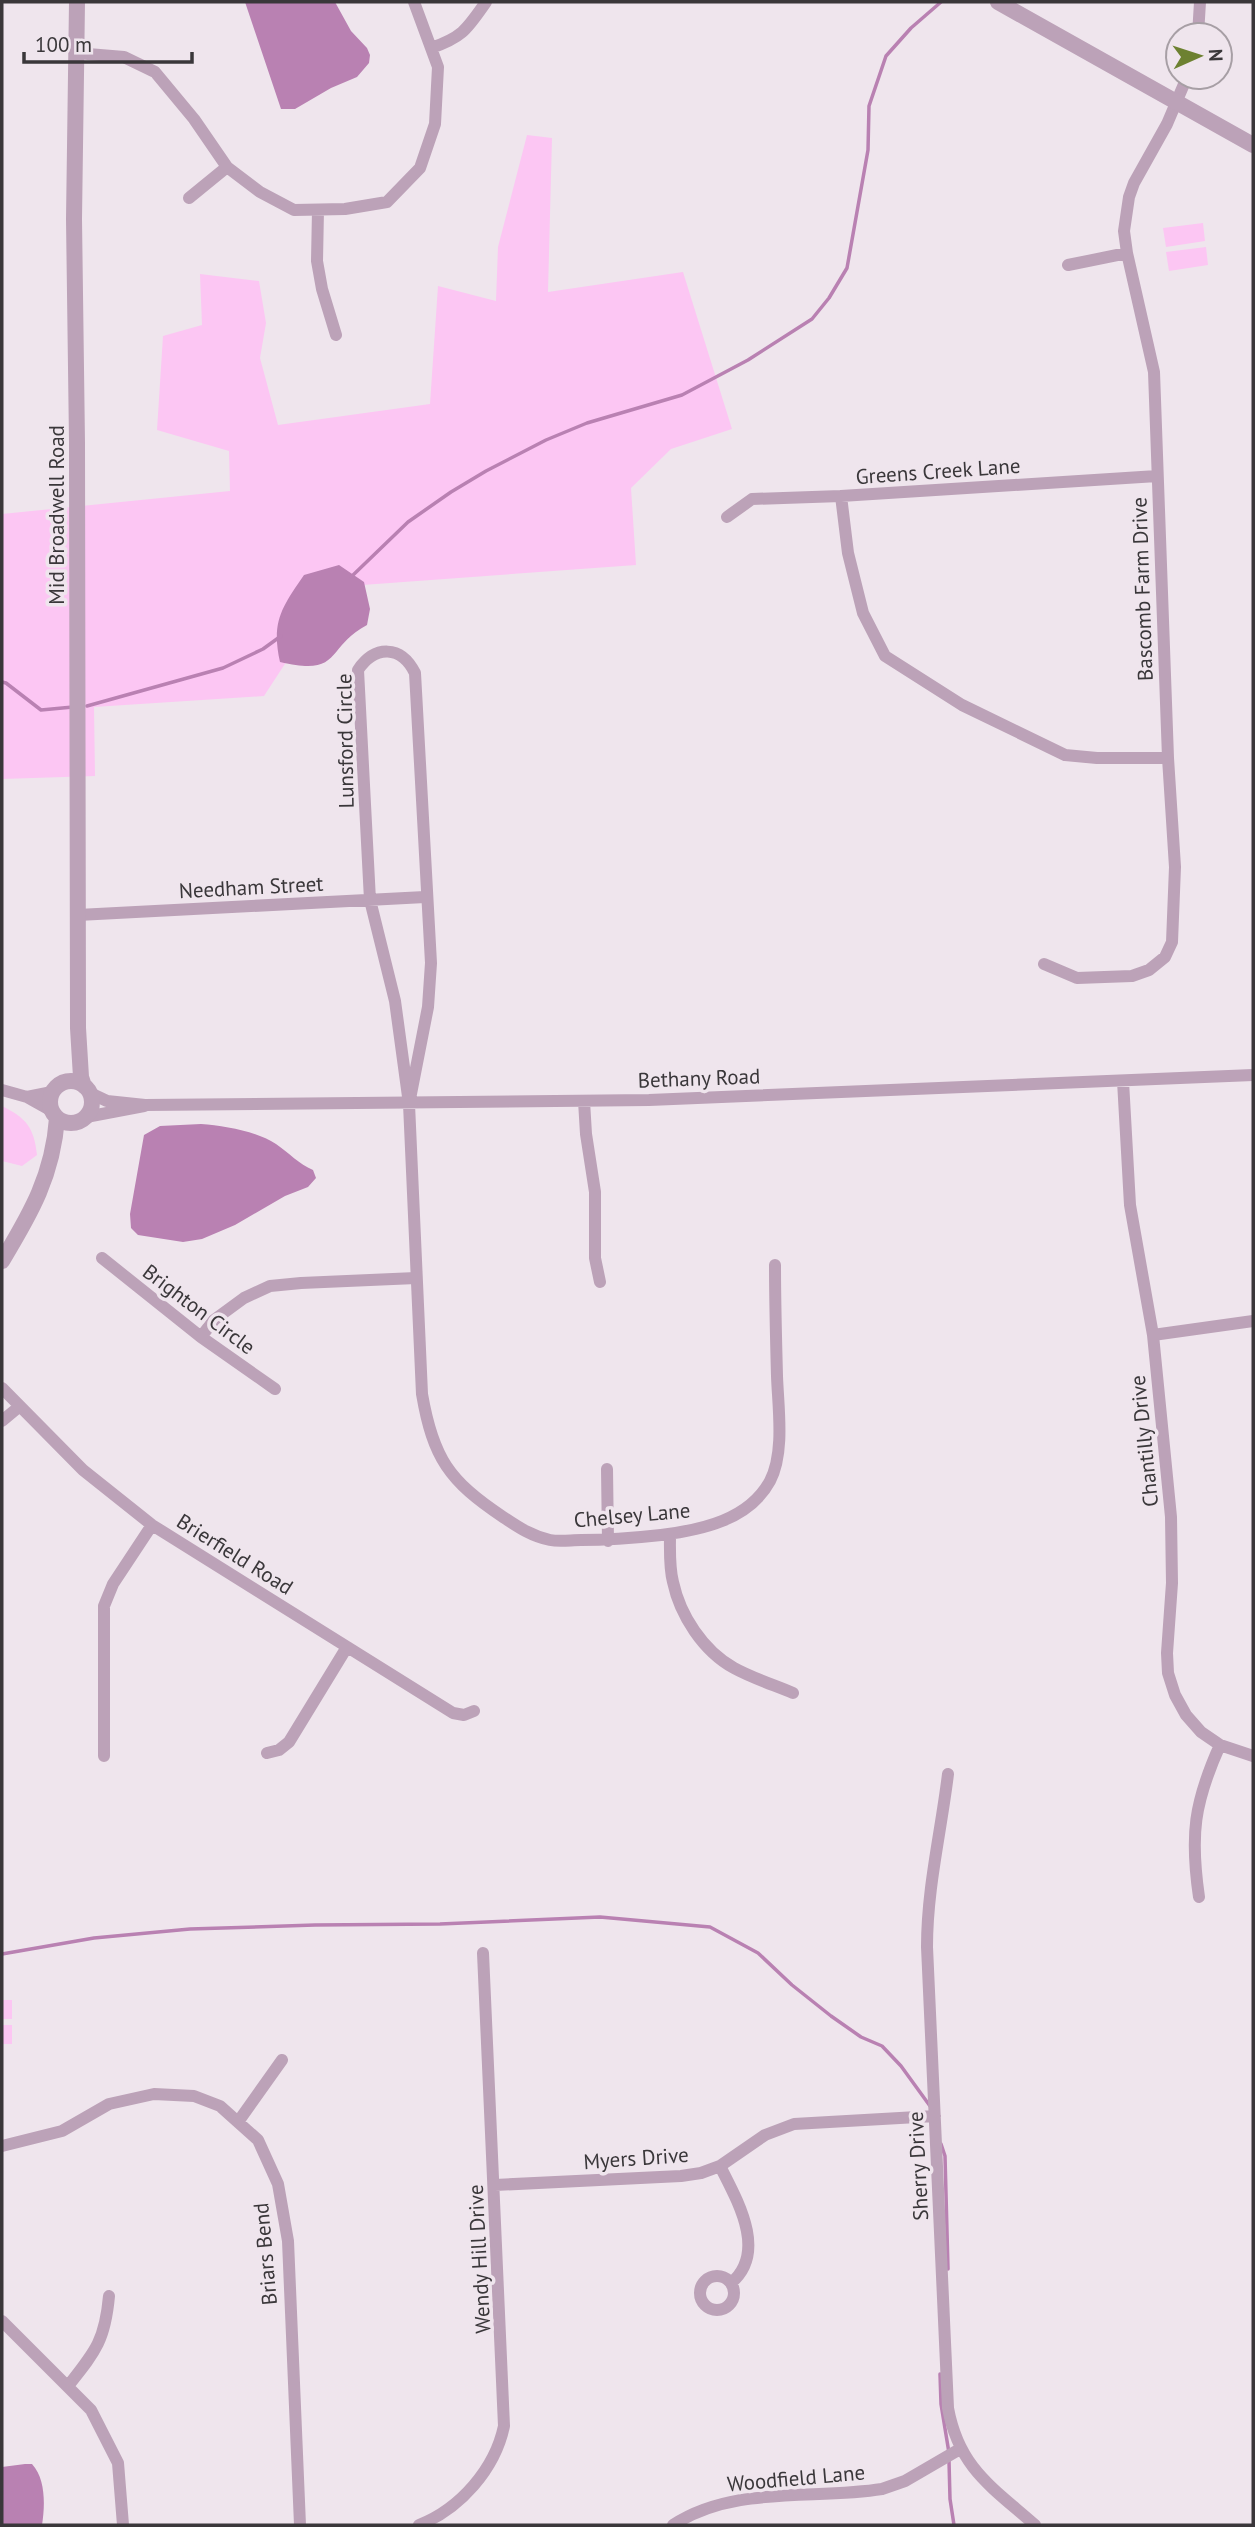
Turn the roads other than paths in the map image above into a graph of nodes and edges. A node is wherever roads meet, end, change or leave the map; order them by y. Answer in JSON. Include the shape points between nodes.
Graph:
{"nodes":[{"id":1,"x":77,"y":2,"type":"edge"},
{"id":2,"x":414,"y":2,"type":"edge"},
{"id":3,"x":486,"y":2,"type":"edge"},
{"id":4,"x":998,"y":2,"type":"edge"},
{"id":5,"x":1200,"y":2,"type":"edge"},
{"id":6,"x":1199,"y":21,"type":"edge"},
{"id":7,"x":431,"y":48,"type":"junction"},
{"id":8,"x":76,"y":53,"type":"junction"},
{"id":9,"x":1180,"y":91,"type":"edge"},
{"id":10,"x":1175,"y":103,"type":"junction"},
{"id":11,"x":1253,"y":145,"type":"edge"},
{"id":12,"x":227,"y":167,"type":"junction"},
{"id":13,"x":189,"y":198,"type":"dead end"},
{"id":14,"x":318,"y":210,"type":"junction"},
{"id":15,"x":1127,"y":253,"type":"junction"},
{"id":16,"x":1068,"y":265,"type":"dead end"},
{"id":17,"x":336,"y":335,"type":"dead end"},
{"id":18,"x":1157,"y":476,"type":"junction"},
{"id":19,"x":841,"y":496,"type":"junction"},
{"id":20,"x":727,"y":517,"type":"dead end"},
{"id":21,"x":1168,"y":758,"type":"junction"},
{"id":22,"x":425,"y":897,"type":"junction"},
{"id":23,"x":370,"y":900,"type":"junction"},
{"id":24,"x":78,"y":915,"type":"junction"},
{"id":25,"x":1044,"y":964,"type":"dead end"},
{"id":26,"x":78,"y":1028,"type":"junction"},
{"id":27,"x":1253,"y":1075,"type":"edge"},
{"id":28,"x":1123,"y":1081,"type":"junction"},
{"id":29,"x":56,"y":1088,"type":"junction"},
{"id":30,"x":87,"y":1089,"type":"junction"},
{"id":31,"x":2,"y":1090,"type":"edge"},
{"id":32,"x":27,"y":1097,"type":"junction"},
{"id":33,"x":584,"y":1101,"type":"junction"},
{"id":34,"x":410,"y":1104,"type":"junction"},
{"id":35,"x":145,"y":1105,"type":"junction"},
{"id":36,"x":54,"y":1115,"type":"junction"},
{"id":37,"x":80,"y":1120,"type":"junction"},
{"id":38,"x":50,"y":1167,"type":"junction"},
{"id":39,"x":102,"y":1258,"type":"dead end"},
{"id":40,"x":2,"y":1261,"type":"edge"},
{"id":41,"x":775,"y":1265,"type":"dead end"},
{"id":42,"x":416,"y":1278,"type":"junction"},
{"id":43,"x":600,"y":1282,"type":"dead end"},
{"id":44,"x":1253,"y":1321,"type":"edge"},
{"id":45,"x":1153,"y":1335,"type":"junction"},
{"id":46,"x":201,"y":1337,"type":"junction"},
{"id":47,"x":2,"y":1388,"type":"edge"},
{"id":48,"x":275,"y":1389,"type":"dead end"},
{"id":49,"x":20,"y":1406,"type":"junction"},
{"id":50,"x":2,"y":1421,"type":"edge"},
{"id":51,"x":607,"y":1469,"type":"dead end"},
{"id":52,"x":152,"y":1525,"type":"junction"},
{"id":53,"x":670,"y":1534,"type":"junction"},
{"id":54,"x":608,"y":1541,"type":"junction"},
{"id":55,"x":347,"y":1647,"type":"junction"},
{"id":56,"x":793,"y":1693,"type":"dead end"},
{"id":57,"x":474,"y":1712,"type":"dead end"},
{"id":58,"x":1220,"y":1745,"type":"junction"},
{"id":59,"x":267,"y":1754,"type":"dead end"},
{"id":60,"x":104,"y":1756,"type":"dead end"},
{"id":61,"x":1253,"y":1756,"type":"edge"},
{"id":62,"x":948,"y":1774,"type":"dead end"},
{"id":63,"x":1199,"y":1898,"type":"dead end"},
{"id":64,"x":484,"y":1953,"type":"dead end"},
{"id":65,"x":282,"y":2060,"type":"dead end"},
{"id":66,"x":935,"y":2116,"type":"junction"},
{"id":67,"x":238,"y":2122,"type":"junction"},
{"id":68,"x":2,"y":2146,"type":"edge"},
{"id":69,"x":720,"y":2166,"type":"junction"},
{"id":70,"x":495,"y":2185,"type":"junction"},
{"id":71,"x":731,"y":2283,"type":"dead end"},
{"id":72,"x":109,"y":2296,"type":"dead end"},
{"id":73,"x":2,"y":2320,"type":"edge"},
{"id":74,"x":68,"y":2386,"type":"junction"},
{"id":75,"x":960,"y":2449,"type":"junction"},
{"id":76,"x":123,"y":2525,"type":"edge"},
{"id":77,"x":300,"y":2525,"type":"edge"},
{"id":78,"x":419,"y":2525,"type":"edge"},
{"id":79,"x":673,"y":2525,"type":"edge"},
{"id":80,"x":1035,"y":2525,"type":"edge"}],
"edges":[{"from":1,"to":8,"type":"street","name":"Mid Broadwell Road"},
{"from":2,"to":7,"type":"street"},
{"from":3,"to":7,"type":"street","via":[[456,39]]},
{"from":4,"to":10,"type":"street"},
{"from":5,"to":6,"type":"street"},
{"from":7,"to":14,"type":"street","via":[[438,67],[435,124],[419,168],[387,202]]},
{"from":8,"to":12,"type":"street","via":[[124,57],[155,72]]},
{"from":8,"to":24,"type":"street","name":"Mid Broadwell Road"},
{"from":9,"to":10,"type":"street","name":"Bascomb Farm Drive"},
{"from":10,"to":11,"type":"street"},
{"from":10,"to":15,"type":"street","name":"Bascomb Farm Drive","via":[[1129,197],[1124,230]]},
{"from":12,"to":13,"type":"street"},
{"from":12,"to":14,"type":"street","via":[[294,210]]},
{"from":14,"to":17,"type":"street","via":[[317,261]]},
{"from":15,"to":16,"type":"street"},
{"from":15,"to":18,"type":"street","name":"Bascomb Farm Drive","via":[[1153,364]]},
{"from":18,"to":19,"type":"street","name":"Greens Creek Lane"},
{"from":18,"to":21,"type":"street","name":"Bascomb Farm Drive"},
{"from":19,"to":20,"type":"street","name":"Greens Creek Lane","via":[[752,499]]},
{"from":19,"to":21,"type":"street","via":[[848,553],[863,613],[885,656],[962,705],[1065,755]]},
{"from":21,"to":25,"type":"street","name":"Bascomb Farm Drive","via":[[1175,890],[1172,942],[1165,957],[1132,976],[1077,978]]},
{"from":22,"to":23,"type":"street","name":"Needham Street"},
{"from":22,"to":23,"type":"street","name":"Lunsford Circle","via":[[415,673],[410,662],[394,652],[380,652],[366,658],[358,670]]},
{"from":22,"to":34,"type":"street","name":"Lunsford Circle","via":[[431,963],[428,1007]]},
{"from":23,"to":24,"type":"street","name":"Needham Street"},
{"from":23,"to":34,"type":"street","name":"Lunsford Circle","via":[[395,1001]]},
{"from":24,"to":26,"type":"street","name":"Mid Broadwell Road"},
{"from":26,"to":29,"type":"street","name":"Mid Broadwell Road","via":[[69,1069]]},
{"from":26,"to":30,"type":"street","name":"Mid Broadwell Road","via":[[80,1069]]},
{"from":27,"to":28,"type":"street","name":"Bethany Road"},
{"from":28,"to":33,"type":"street","name":"Bethany Road"},
{"from":28,"to":45,"type":"street","name":"Chantilly Drive","via":[[1130,1205]]},
{"from":29,"to":30,"type":"street","via":[[74,1081]]},
{"from":29,"to":32,"type":"street"},
{"from":29,"to":36,"type":"street","via":[[49,1101]]},
{"from":30,"to":35,"type":"street","name":"Bethany Road","via":[[107,1101]]},
{"from":30,"to":37,"type":"street","via":[[91,1107]]},
{"from":31,"to":32,"type":"street"},
{"from":32,"to":36,"type":"street"},
{"from":33,"to":34,"type":"street","name":"Bethany Road"},
{"from":33,"to":43,"type":"street"},
{"from":34,"to":35,"type":"street","name":"Bethany Road"},
{"from":34,"to":42,"type":"street","name":"Chelsey Lane"},
{"from":35,"to":37,"type":"street","name":"Bethany Road"},
{"from":36,"to":37,"type":"street","via":[[64,1123]]},
{"from":36,"to":38,"type":"street"},
{"from":37,"to":38,"type":"street"},
{"from":38,"to":40,"type":"street","via":[[38,1199]]},
{"from":39,"to":46,"type":"street","name":"Brighton Circle"},
{"from":41,"to":53,"type":"street","name":"Chelsey Lane","via":[[780,1436],[771,1478],[762,1494],[733,1516]]},
{"from":42,"to":46,"type":"street","via":[[270,1286],[214,1320]]},
{"from":42,"to":54,"type":"street","name":"Chelsey Lane","via":[[425,1410],[436,1448],[453,1477],[530,1535],[553,1541]]},
{"from":44,"to":45,"type":"street"},
{"from":45,"to":58,"type":"street","name":"Chantilly Drive","via":[[1171,1517],[1168,1673],[1186,1715]]},
{"from":46,"to":48,"type":"street","name":"Brighton Circle"},
{"from":47,"to":49,"type":"street","name":"Brierfield Road"},
{"from":49,"to":50,"type":"street"},
{"from":49,"to":52,"type":"street","name":"Brierfield Road","via":[[83,1470]]},
{"from":51,"to":54,"type":"street"},
{"from":52,"to":55,"type":"street","name":"Brierfield Road"},
{"from":52,"to":60,"type":"street","via":[[104,1605]]},
{"from":53,"to":54,"type":"street","name":"Chelsey Lane"},
{"from":53,"to":56,"type":"street","via":[[673,1582],[683,1612],[702,1640],[732,1667]]},
{"from":55,"to":57,"type":"street","name":"Brierfield Road","via":[[453,1713]]},
{"from":55,"to":59,"type":"street","via":[[289,1742]]},
{"from":58,"to":61,"type":"street","name":"Chantilly Drive"},
{"from":58,"to":63,"type":"street","via":[[1205,1779],[1196,1818]]},
{"from":62,"to":66,"type":"street","name":"Sherry Drive","via":[[927,1920]]},
{"from":64,"to":70,"type":"street","name":"Wendy Hill Drive"},
{"from":65,"to":67,"type":"street"},
{"from":66,"to":69,"type":"street","name":"Myers Drive","via":[[794,2124],[765,2136]]},
{"from":66,"to":75,"type":"street","name":"Sherry Drive","via":[[948,2408]]},
{"from":67,"to":68,"type":"street","name":"Briars Bend","via":[[220,2106],[194,2096],[154,2094],[109,2104],[62,2131]]},
{"from":67,"to":77,"type":"street","name":"Briars Bend","via":[[258,2140],[278,2184],[288,2241]]},
{"from":69,"to":70,"type":"street","name":"Myers Drive","via":[[681,2176]]},
{"from":69,"to":71,"type":"street","via":[[747,2226],[743,2271]]},
{"from":70,"to":78,"type":"street","name":"Wendy Hill Drive","via":[[505,2426],[485,2472],[449,2509]]},
{"from":72,"to":74,"type":"street","via":[[96,2350]]},
{"from":73,"to":74,"type":"street"},
{"from":74,"to":76,"type":"street","via":[[91,2410],[118,2463]]},
{"from":75,"to":79,"type":"street","name":"Woodfield Lane","via":[[882,2489],[734,2501],[708,2507]]},
{"from":75,"to":80,"type":"street","name":"Sherry Drive","via":[[981,2478]]}]}
